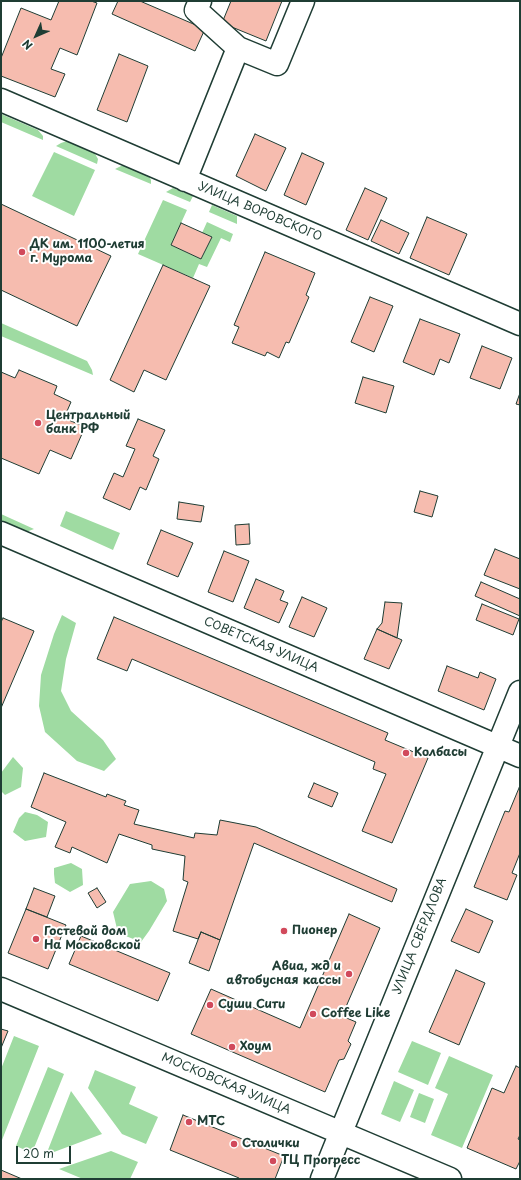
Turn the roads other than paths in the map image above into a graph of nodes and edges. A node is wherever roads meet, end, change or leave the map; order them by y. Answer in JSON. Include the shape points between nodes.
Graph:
{"nodes":[{"id":1,"x":200,"y":1,"type":"edge"},
{"id":2,"x":303,"y":1,"type":"edge"},
{"id":3,"x":238,"y":48,"type":"junction"},
{"id":4,"x":1,"y":100,"type":"edge"},
{"id":5,"x":185,"y":180,"type":"junction"},
{"id":6,"x":520,"y":324,"type":"edge"},
{"id":7,"x":1,"y":533,"type":"edge"},
{"id":8,"x":520,"y":692,"type":"edge"},
{"id":9,"x":498,"y":746,"type":"junction"},
{"id":10,"x":520,"y":756,"type":"edge"},
{"id":11,"x":1,"y":989,"type":"edge"},
{"id":12,"x":340,"y":1132,"type":"junction"},
{"id":13,"x":322,"y":1179,"type":"edge"},
{"id":14,"x":450,"y":1179,"type":"edge"}],
"edges":[{"from":1,"to":3,"type":"street","via":[[196,10]]},
{"from":2,"to":3,"type":"street","via":[[277,64]]},
{"from":3,"to":5,"type":"street"},
{"from":4,"to":5,"type":"street","name":"УЛИЦА ВОРОВСКОГО"},
{"from":5,"to":6,"type":"street","name":"УЛИЦА ВОРОВСКОГО"},
{"from":7,"to":9,"type":"street","name":"СОВЕТСКАЯ УЛИЦА"},
{"from":8,"to":9,"type":"street","name":"УЛИЦА СВЕРДЛОВА"},
{"from":9,"to":10,"type":"street","name":"СОВЕТСКАЯ УЛИЦА"},
{"from":9,"to":12,"type":"street","name":"УЛИЦА СВЕРДЛОВА"},
{"from":11,"to":12,"type":"street","name":"МОСКОВСКАЯ УЛИЦА"},
{"from":12,"to":13,"type":"street","name":"УЛИЦА СВЕРДЛОВА"},
{"from":12,"to":14,"type":"street","name":"МОСКОВСКАЯ УЛИЦА"}]}
